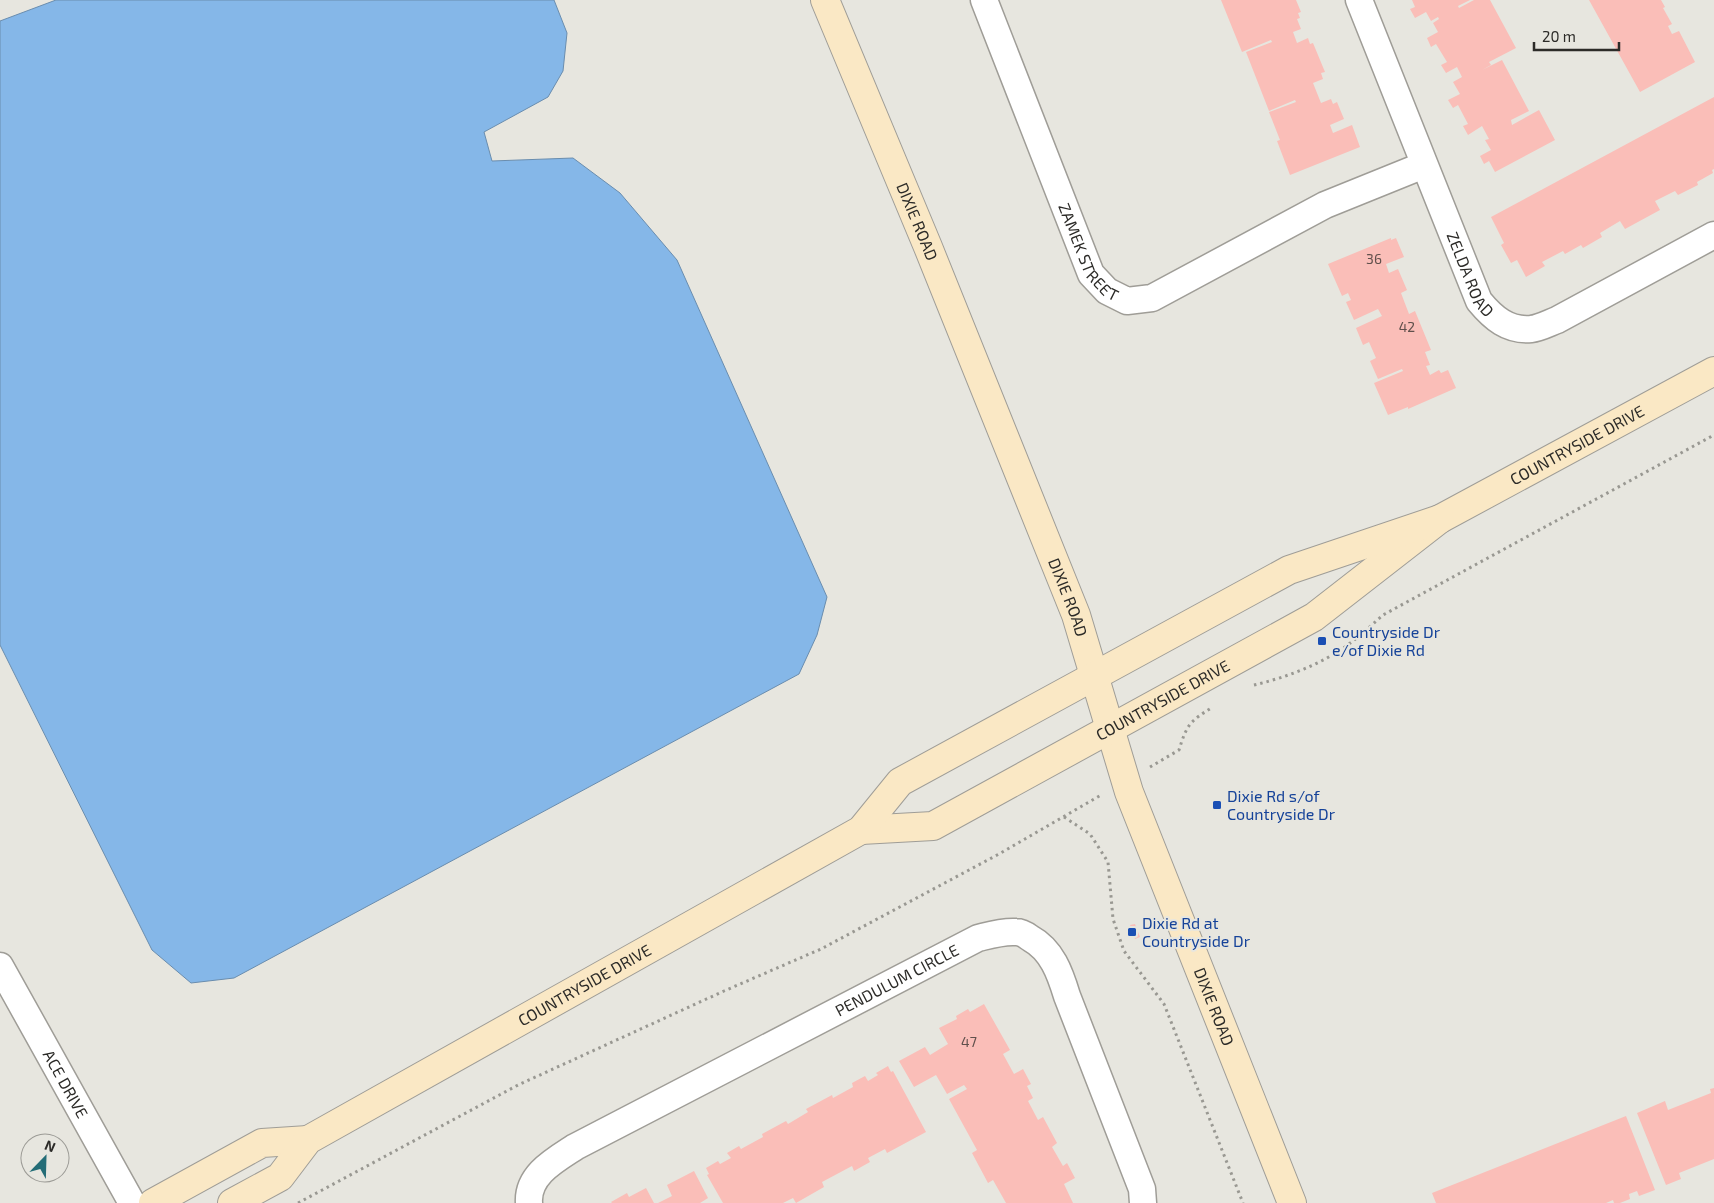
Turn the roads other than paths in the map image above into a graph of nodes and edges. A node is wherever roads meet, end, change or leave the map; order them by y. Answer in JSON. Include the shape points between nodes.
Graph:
{"nodes":[{"id":1,"x":825,"y":0,"type":"edge"},
{"id":2,"x":984,"y":0,"type":"edge"},
{"id":3,"x":1358,"y":0,"type":"edge"},
{"id":4,"x":1424,"y":165,"type":"junction"},
{"id":5,"x":1714,"y":235,"type":"edge"},
{"id":6,"x":1714,"y":370,"type":"edge"},
{"id":7,"x":1440,"y":519,"type":"junction"},
{"id":8,"x":1094,"y":676,"type":"junction"},
{"id":9,"x":1110,"y":728,"type":"junction"},
{"id":10,"x":861,"y":830,"type":"junction"},
{"id":11,"x":0,"y":966,"type":"edge"},
{"id":12,"x":308,"y":1140,"type":"junction"},
{"id":13,"x":132,"y":1203,"type":"edge"},
{"id":14,"x":153,"y":1203,"type":"edge"},
{"id":15,"x":232,"y":1203,"type":"edge"},
{"id":16,"x":529,"y":1203,"type":"edge"},
{"id":17,"x":1143,"y":1203,"type":"edge"},
{"id":18,"x":1292,"y":1203,"type":"edge"}],
"edges":[{"from":1,"to":8,"type":"main road","name":"DIXIE ROAD","via":[[1066,588]]},
{"from":2,"to":4,"type":"street","name":"ZAMEK STREET","via":[[1091,274],[1107,291],[1128,301],[1152,298],[1325,205]]},
{"from":3,"to":4,"type":"street","name":"ZELDA ROAD"},
{"from":4,"to":5,"type":"street","name":"ZELDA ROAD","via":[[1479,301],[1492,317],[1510,328],[1532,329],[1557,320]]},
{"from":6,"to":7,"type":"main road","name":"COUNTRYSIDE DRIVE"},
{"from":7,"to":8,"type":"main road","name":"COUNTRYSIDE DRIVE","via":[[1289,570]]},
{"from":7,"to":9,"type":"main road","name":"COUNTRYSIDE DRIVE","via":[[1314,617]]},
{"from":8,"to":9,"type":"main road","name":"DIXIE ROAD"},
{"from":8,"to":10,"type":"main road","name":"COUNTRYSIDE DRIVE","via":[[900,782]]},
{"from":9,"to":10,"type":"main road","name":"COUNTRYSIDE DRIVE","via":[[933,826]]},
{"from":9,"to":18,"type":"main road","name":"DIXIE ROAD","via":[[1132,801]]},
{"from":10,"to":12,"type":"main road","name":"COUNTRYSIDE DRIVE"},
{"from":11,"to":13,"type":"street","name":"ACE DRIVE"},
{"from":12,"to":14,"type":"main road","name":"COUNTRYSIDE DRIVE","via":[[262,1143]]},
{"from":12,"to":15,"type":"main road","name":"COUNTRYSIDE DRIVE","via":[[280,1177]]},
{"from":16,"to":17,"type":"street","name":"PENDULUM CIRCLE","via":[[534,1182],[543,1169],[575,1147],[978,938],[1018,932],[1036,941],[1060,973],[1142,1189]]}]}
